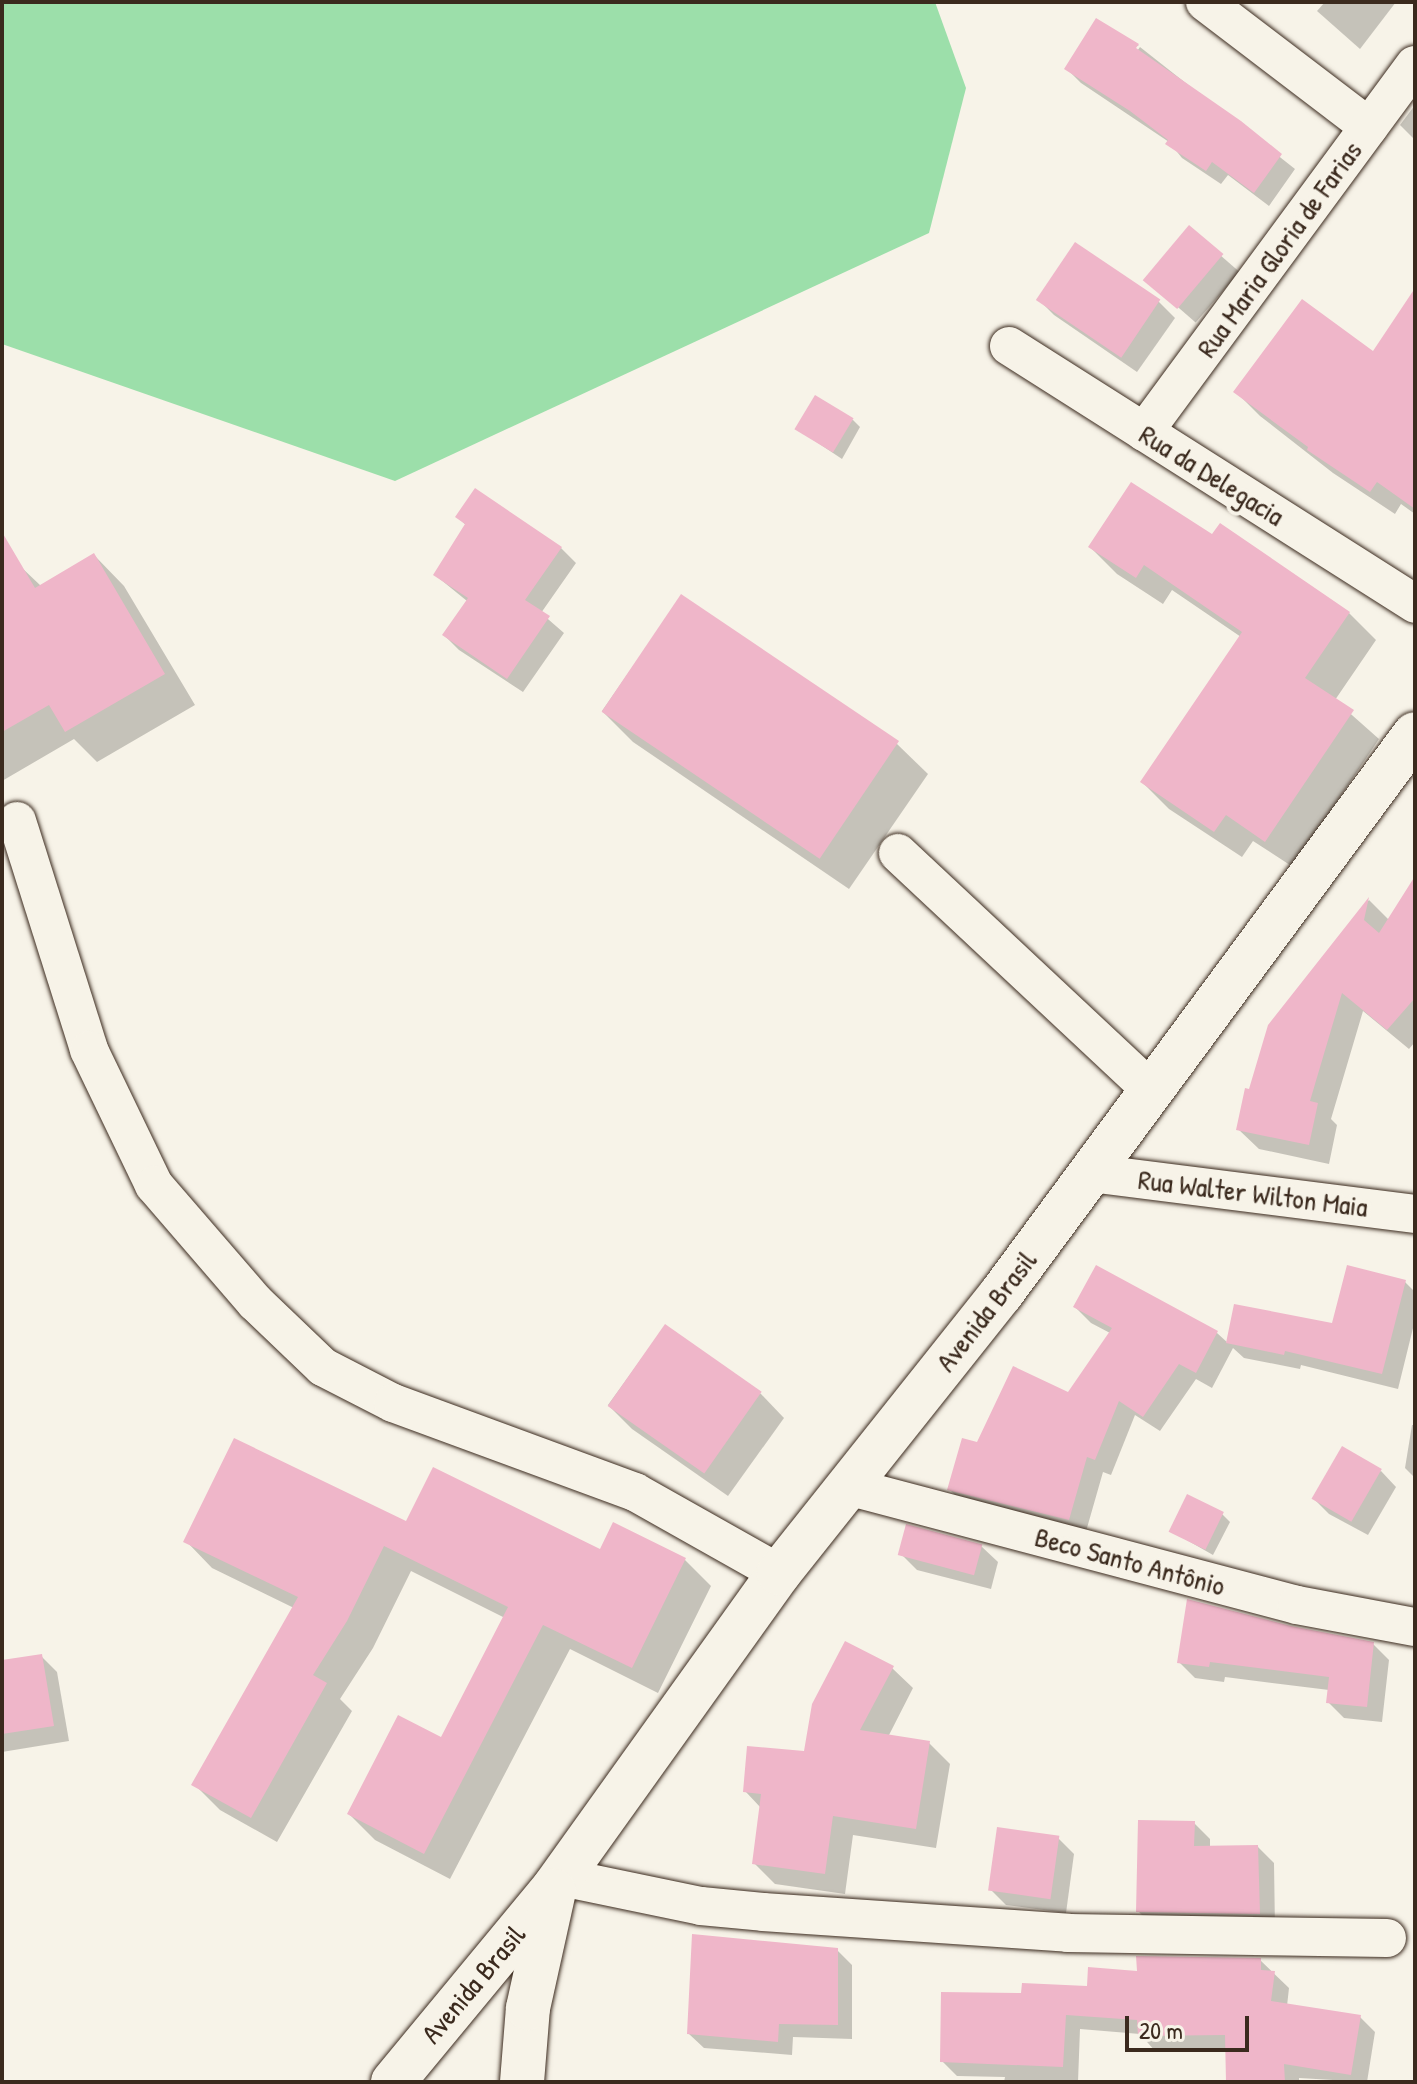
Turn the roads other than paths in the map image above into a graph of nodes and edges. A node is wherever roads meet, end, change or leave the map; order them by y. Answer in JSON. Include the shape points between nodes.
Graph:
{"nodes":[{"id":1,"x":1205,"y":2,"type":"edge"},
{"id":2,"x":1415,"y":65,"type":"edge"},
{"id":3,"x":1369,"y":127,"type":"junction"},
{"id":4,"x":1009,"y":346,"type":"dead end"},
{"id":5,"x":1144,"y":432,"type":"junction"},
{"id":6,"x":1415,"y":604,"type":"edge"},
{"id":7,"x":1415,"y":734,"type":"edge"},
{"id":8,"x":17,"y":821,"type":"dead end"},
{"id":9,"x":898,"y":853,"type":"dead end"},
{"id":10,"x":1152,"y":1091,"type":"junction"},
{"id":11,"x":1091,"y":1173,"type":"junction"},
{"id":12,"x":1415,"y":1214,"type":"edge"},
{"id":13,"x":847,"y":1486,"type":"junction"},
{"id":14,"x":779,"y":1573,"type":"junction"},
{"id":15,"x":1415,"y":1627,"type":"edge"},
{"id":16,"x":558,"y":1881,"type":"junction"},
{"id":17,"x":1387,"y":1938,"type":"dead end"},
{"id":18,"x":393,"y":2082,"type":"edge"},
{"id":19,"x":522,"y":2082,"type":"edge"}],
"edges":[{"from":1,"to":3,"type":"street"},
{"from":2,"to":3,"type":"street","name":"Rua Maria Gloria de Farias"},
{"from":3,"to":5,"type":"street","name":"Rua Maria Gloria de Farias"},
{"from":4,"to":5,"type":"street","name":"Rua da Delegacia"},
{"from":5,"to":6,"type":"street","name":"Rua da Delegacia"},
{"from":7,"to":10,"type":"street","name":"Avenida Brasil"},
{"from":8,"to":14,"type":"street","via":[[89,1050],[154,1185],[255,1302],[323,1367],[365,1389],[635,1492]]},
{"from":9,"to":10,"type":"street"},
{"from":10,"to":11,"type":"street","name":"Avenida Brasil"},
{"from":11,"to":12,"type":"street","name":"Rua Walter Wilton Maia"},
{"from":11,"to":13,"type":"street","name":"Avenida Brasil"},
{"from":13,"to":14,"type":"street","name":"Avenida Brasil"},
{"from":13,"to":15,"type":"street","name":"Beco Santo Antônio","via":[[1297,1605]]},
{"from":14,"to":16,"type":"street","name":"Avenida Brasil"},
{"from":16,"to":17,"type":"street","via":[[763,1912],[1068,1933]]},
{"from":16,"to":18,"type":"street","name":"Avenida Brasil"},
{"from":16,"to":19,"type":"street","name":"Avenida Brasil","via":[[528,2008]]}]}
